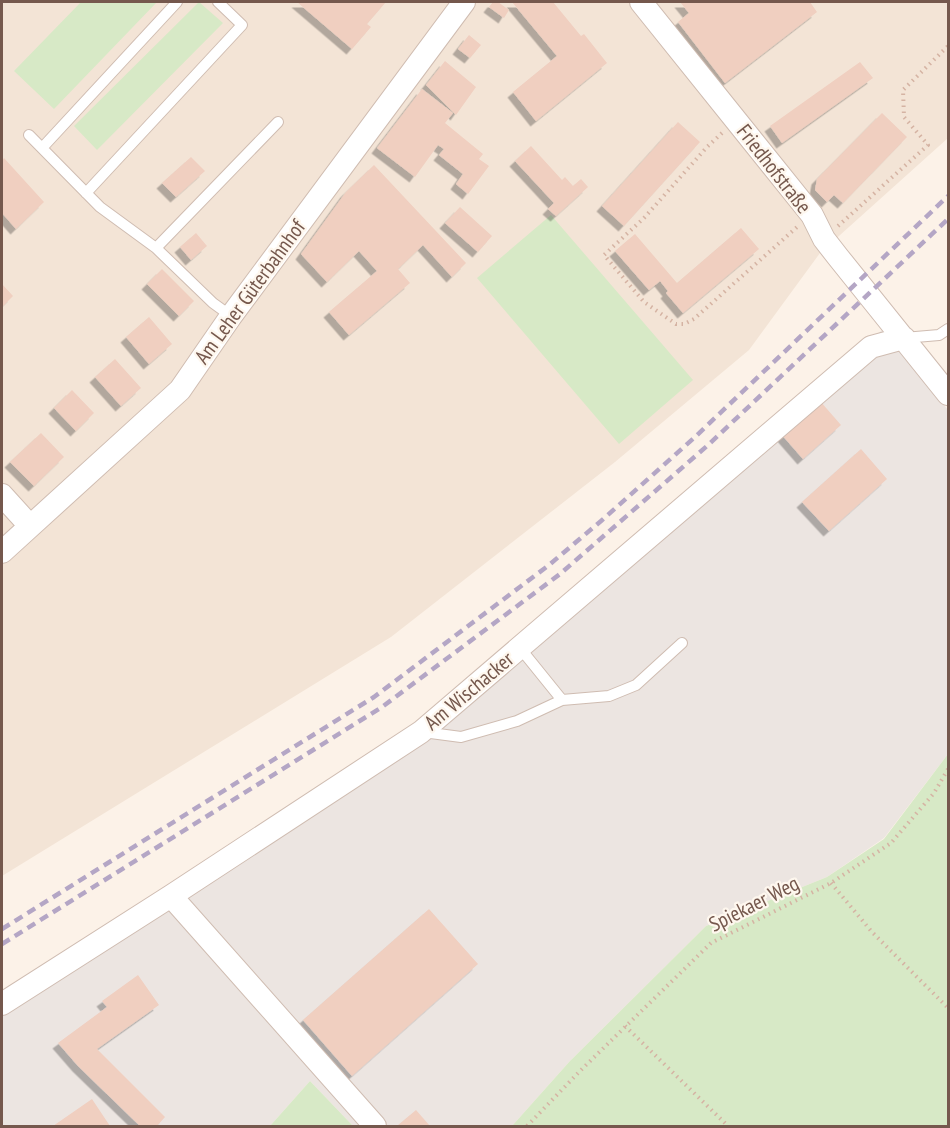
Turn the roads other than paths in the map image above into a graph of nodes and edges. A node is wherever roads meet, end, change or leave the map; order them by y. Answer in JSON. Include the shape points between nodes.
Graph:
{"nodes":[{"id":1,"x":177,"y":2,"type":"edge"},
{"id":2,"x":218,"y":2,"type":"edge"},
{"id":3,"x":464,"y":2,"type":"edge"},
{"id":4,"x":641,"y":2,"type":"edge"},
{"id":5,"x":278,"y":122,"type":"dead end"},
{"id":6,"x":29,"y":135,"type":"dead end"},
{"id":7,"x":42,"y":148,"type":"junction"},
{"id":8,"x":86,"y":193,"type":"junction"},
{"id":9,"x":156,"y":248,"type":"junction"},
{"id":10,"x":231,"y":316,"type":"junction"},
{"id":11,"x":948,"y":329,"type":"edge"},
{"id":12,"x":904,"y":338,"type":"junction"},
{"id":13,"x":948,"y":394,"type":"edge"},
{"id":14,"x":2,"y":495,"type":"edge"},
{"id":15,"x":30,"y":526,"type":"junction"},
{"id":16,"x":2,"y":552,"type":"edge"},
{"id":17,"x":682,"y":643,"type":"dead end"},
{"id":18,"x":520,"y":648,"type":"junction"},
{"id":19,"x":562,"y":700,"type":"junction"},
{"id":20,"x":421,"y":732,"type":"junction"},
{"id":21,"x":171,"y":896,"type":"junction"},
{"id":22,"x":2,"y":1004,"type":"edge"},
{"id":23,"x":375,"y":1126,"type":"edge"}],
"edges":[{"from":1,"to":7,"type":"lane"},
{"from":2,"to":8,"type":"lane","via":[[242,25]]},
{"from":3,"to":10,"type":"street","name":"Am Leher Güterbahnhof"},
{"from":4,"to":12,"type":"street","name":"Friedhofstraße","via":[[812,215],[824,239]]},
{"from":5,"to":9,"type":"lane"},
{"from":6,"to":7,"type":"lane"},
{"from":7,"to":8,"type":"lane"},
{"from":8,"to":9,"type":"lane"},
{"from":9,"to":10,"type":"lane"},
{"from":10,"to":15,"type":"street","name":"Am Leher Güterbahnhof","via":[[180,390]]},
{"from":11,"to":12,"type":"lane","via":[[939,335]]},
{"from":12,"to":13,"type":"street","name":"Friedhofstraße"},
{"from":12,"to":18,"type":"street","name":"Am Wischacker","via":[[871,347]]},
{"from":14,"to":15,"type":"street"},
{"from":15,"to":16,"type":"street","name":"Am Leher Güterbahnhof"},
{"from":17,"to":19,"type":"lane","via":[[636,685],[609,696]]},
{"from":18,"to":19,"type":"lane"},
{"from":18,"to":20,"type":"street","name":"Am Wischacker"},
{"from":19,"to":20,"type":"lane","via":[[517,721],[461,737]]},
{"from":20,"to":21,"type":"street","name":"Am Wischacker"},
{"from":21,"to":22,"type":"street","name":"Am Wischacker"},
{"from":21,"to":23,"type":"street"}]}
